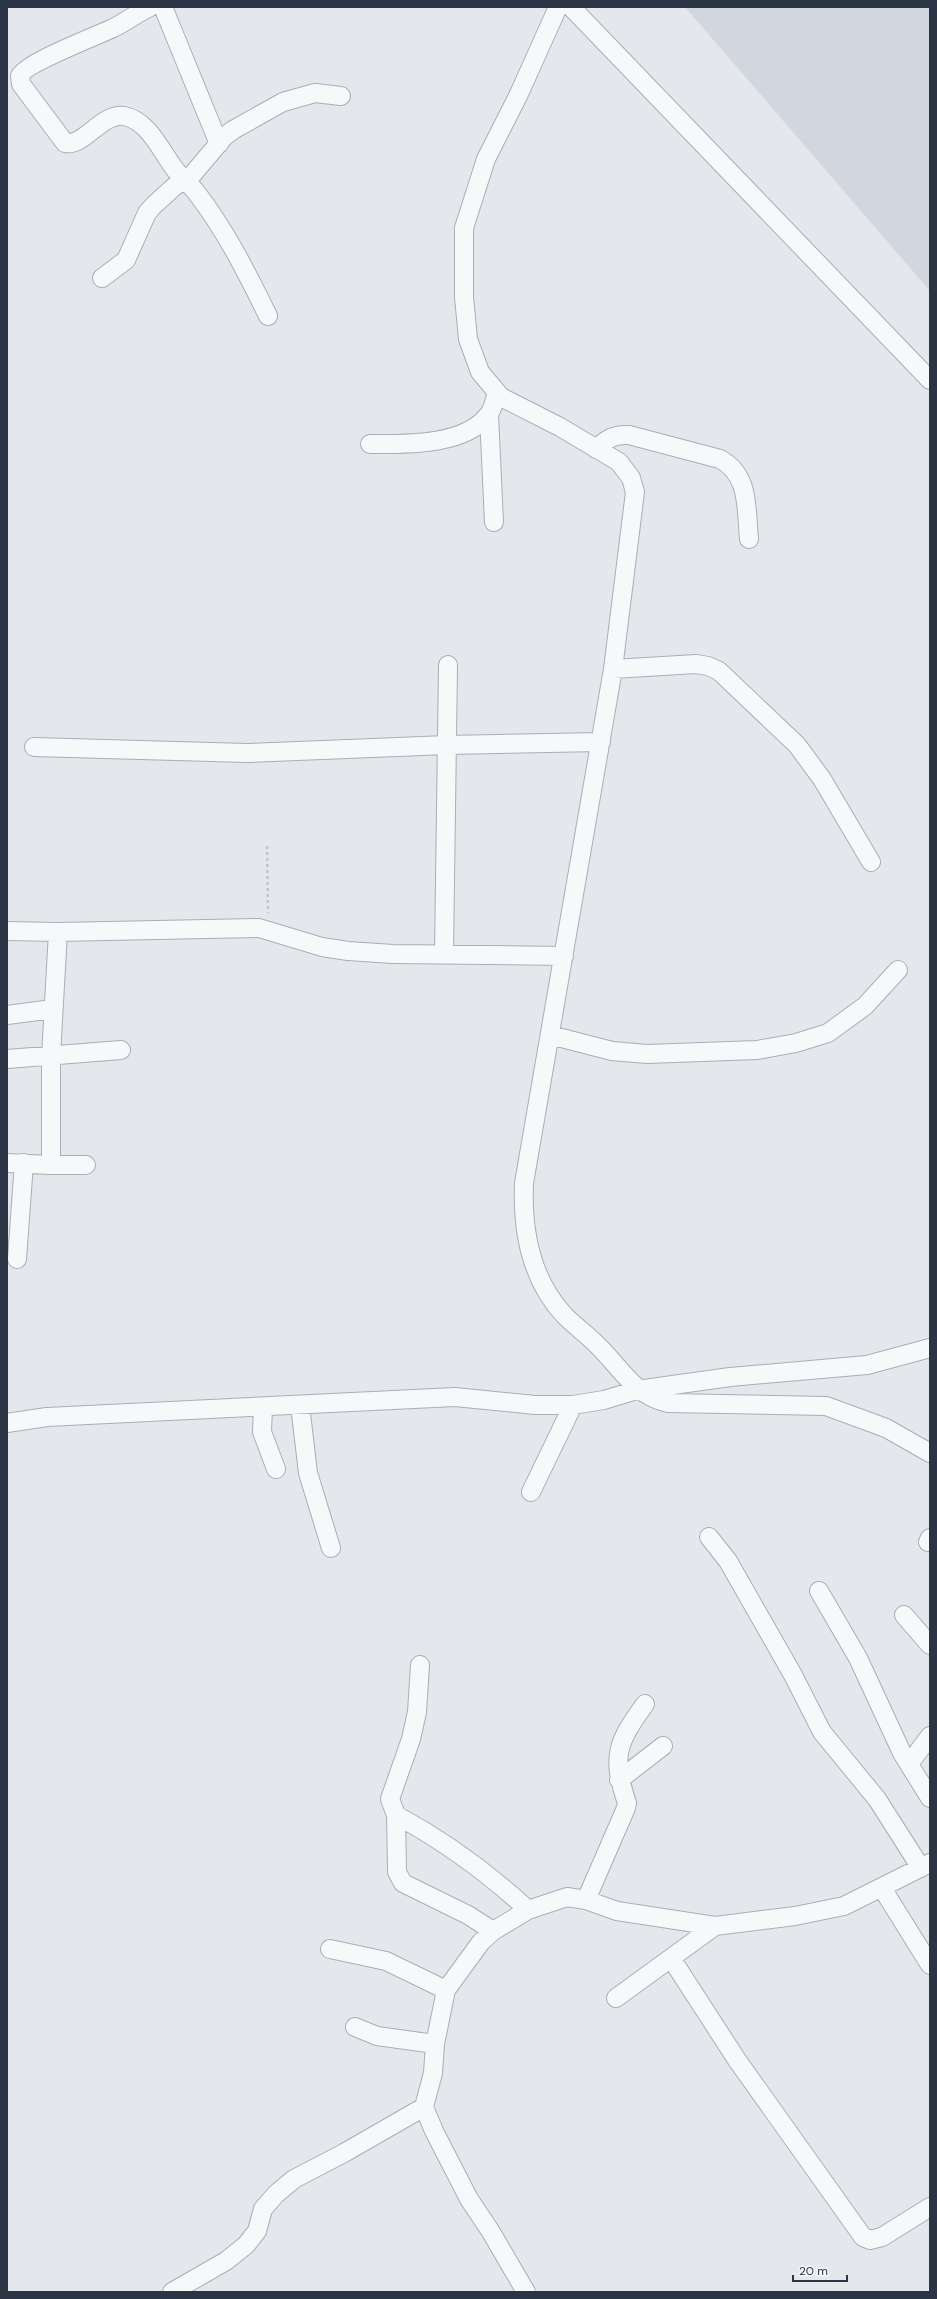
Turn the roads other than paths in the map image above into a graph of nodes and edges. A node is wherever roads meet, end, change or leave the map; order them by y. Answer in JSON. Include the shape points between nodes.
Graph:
{"nodes":[{"id":1,"x":150,"y":7,"type":"edge"},
{"id":2,"x":163,"y":7,"type":"edge"},
{"id":3,"x":558,"y":7,"type":"edge"},
{"id":4,"x":571,"y":7,"type":"edge"},
{"id":5,"x":341,"y":96,"type":"dead end"},
{"id":6,"x":219,"y":144,"type":"junction"},
{"id":7,"x":186,"y":181,"type":"junction"},
{"id":8,"x":102,"y":278,"type":"dead end"},
{"id":9,"x":268,"y":316,"type":"dead end"},
{"id":10,"x":930,"y":380,"type":"edge"},
{"id":11,"x":497,"y":392,"type":"junction"},
{"id":12,"x":489,"y":415,"type":"junction"},
{"id":13,"x":370,"y":444,"type":"dead end"},
{"id":14,"x":596,"y":449,"type":"junction"},
{"id":15,"x":494,"y":522,"type":"dead end"},
{"id":16,"x":749,"y":539,"type":"dead end"},
{"id":17,"x":448,"y":665,"type":"dead end"},
{"id":18,"x":613,"y":669,"type":"junction"},
{"id":19,"x":601,"y":742,"type":"junction"},
{"id":20,"x":447,"y":745,"type":"junction"},
{"id":21,"x":34,"y":747,"type":"dead end"},
{"id":22,"x":871,"y":862,"type":"dead end"},
{"id":23,"x":7,"y":931,"type":"edge"},
{"id":24,"x":58,"y":932,"type":"junction"},
{"id":25,"x":444,"y":953,"type":"junction"},
{"id":26,"x":564,"y":956,"type":"junction"},
{"id":27,"x":898,"y":970,"type":"dead end"},
{"id":28,"x":53,"y":1009,"type":"junction"},
{"id":29,"x":7,"y":1015,"type":"edge"},
{"id":30,"x":550,"y":1035,"type":"junction"},
{"id":31,"x":121,"y":1050,"type":"dead end"},
{"id":32,"x":51,"y":1056,"type":"junction"},
{"id":33,"x":7,"y":1059,"type":"edge"},
{"id":34,"x":16,"y":1163,"type":"edge"},
{"id":35,"x":51,"y":1164,"type":"junction"},
{"id":36,"x":86,"y":1165,"type":"dead end"},
{"id":37,"x":17,"y":1259,"type":"dead end"},
{"id":38,"x":930,"y":1348,"type":"edge"},
{"id":39,"x":637,"y":1390,"type":"junction"},
{"id":40,"x":300,"y":1405,"type":"junction"},
{"id":41,"x":573,"y":1405,"type":"junction"},
{"id":42,"x":263,"y":1407,"type":"junction"},
{"id":43,"x":7,"y":1423,"type":"edge"},
{"id":44,"x":930,"y":1453,"type":"edge"},
{"id":45,"x":276,"y":1469,"type":"dead end"},
{"id":46,"x":531,"y":1492,"type":"dead end"},
{"id":47,"x":709,"y":1536,"type":"dead end"},
{"id":48,"x":331,"y":1548,"type":"dead end"},
{"id":49,"x":819,"y":1591,"type":"dead end"},
{"id":50,"x":904,"y":1615,"type":"dead end"},
{"id":51,"x":930,"y":1646,"type":"edge"},
{"id":52,"x":420,"y":1665,"type":"dead end"},
{"id":53,"x":645,"y":1704,"type":"dead end"},
{"id":54,"x":930,"y":1736,"type":"edge"},
{"id":55,"x":663,"y":1746,"type":"dead end"},
{"id":56,"x":909,"y":1764,"type":"junction"},
{"id":57,"x":619,"y":1780,"type":"junction"},
{"id":58,"x":930,"y":1798,"type":"edge"},
{"id":59,"x":396,"y":1815,"type":"junction"},
{"id":60,"x":926,"y":1865,"type":"edge"},
{"id":61,"x":882,"y":1888,"type":"junction"},
{"id":62,"x":586,"y":1900,"type":"junction"},
{"id":63,"x":528,"y":1910,"type":"junction"},
{"id":64,"x":715,"y":1926,"type":"junction"},
{"id":65,"x":493,"y":1930,"type":"junction"},
{"id":66,"x":330,"y":1949,"type":"dead end"},
{"id":67,"x":671,"y":1958,"type":"junction"},
{"id":68,"x":930,"y":1966,"type":"edge"},
{"id":69,"x":446,"y":1990,"type":"junction"},
{"id":70,"x":616,"y":1998,"type":"dead end"},
{"id":71,"x":355,"y":2027,"type":"dead end"},
{"id":72,"x":435,"y":2044,"type":"junction"},
{"id":73,"x":424,"y":2107,"type":"junction"},
{"id":74,"x":930,"y":2207,"type":"edge"},
{"id":75,"x":172,"y":2292,"type":"edge"},
{"id":76,"x":526,"y":2292,"type":"edge"}],
"edges":[{"from":1,"to":7,"type":"street","via":[[114,28],[24,70],[20,80],[65,143],[77,140],[116,116],[128,117],[153,137]]},
{"from":2,"to":6,"type":"street"},
{"from":3,"to":11,"type":"street","via":[[486,159],[464,228],[464,297],[468,339],[480,372]]},
{"from":4,"to":10,"type":"street"},
{"from":5,"to":6,"type":"street","via":[[315,93],[283,102],[234,130]]},
{"from":6,"to":7,"type":"street"},
{"from":7,"to":8,"type":"street","via":[[175,186],[150,209],[126,260]]},
{"from":7,"to":9,"type":"street","via":[[196,191],[242,263]]},
{"from":11,"to":12,"type":"street"},
{"from":11,"to":14,"type":"street","via":[[501,397],[560,427]]},
{"from":12,"to":13,"type":"street","via":[[467,433],[412,444]]},
{"from":12,"to":15,"type":"street"},
{"from":14,"to":16,"type":"street","via":[[608,438],[629,435],[731,464],[743,485]]},
{"from":14,"to":18,"type":"street","via":[[623,466],[631,478],[635,492]]},
{"from":17,"to":20,"type":"street"},
{"from":18,"to":19,"type":"street"},
{"from":18,"to":22,"type":"street","via":[[696,664],[720,671],[802,751],[822,779]]},
{"from":19,"to":20,"type":"street"},
{"from":19,"to":26,"type":"street"},
{"from":20,"to":21,"type":"street","via":[[247,753]]},
{"from":20,"to":25,"type":"street"},
{"from":23,"to":24,"type":"street"},
{"from":24,"to":25,"type":"street","via":[[268,930],[310,944],[348,951],[393,954]]},
{"from":24,"to":28,"type":"street"},
{"from":25,"to":26,"type":"street"},
{"from":26,"to":30,"type":"street"},
{"from":27,"to":30,"type":"street","via":[[865,1006],[828,1033],[796,1043],[757,1050],[647,1054],[612,1051]]},
{"from":28,"to":29,"type":"street"},
{"from":28,"to":32,"type":"street"},
{"from":30,"to":39,"type":"street","via":[[524,1183],[526,1228],[537,1271],[553,1300]]},
{"from":31,"to":32,"type":"street"},
{"from":32,"to":33,"type":"street"},
{"from":32,"to":35,"type":"street"},
{"from":34,"to":35,"type":"street"},
{"from":34,"to":37,"type":"street"},
{"from":35,"to":36,"type":"street"},
{"from":38,"to":39,"type":"street","via":[[867,1365],[730,1377]]},
{"from":39,"to":41,"type":"street","via":[[604,1400]]},
{"from":39,"to":44,"type":"street","via":[[656,1401],[668,1404],[826,1406],[886,1428]]},
{"from":40,"to":41,"type":"street","via":[[456,1397],[535,1405]]},
{"from":40,"to":42,"type":"street"},
{"from":40,"to":48,"type":"street","via":[[308,1473]]},
{"from":41,"to":46,"type":"street"},
{"from":42,"to":43,"type":"street","via":[[47,1417]]},
{"from":42,"to":45,"type":"street","via":[[262,1432]]},
{"from":47,"to":60,"type":"street","via":[[728,1560],[822,1732],[877,1799]]},
{"from":49,"to":56,"type":"street","via":[[858,1658]]},
{"from":50,"to":51,"type":"street"},
{"from":52,"to":59,"type":"street","via":[[417,1712],[411,1739],[390,1799]]},
{"from":53,"to":57,"type":"street","via":[[625,1732],[617,1761]]},
{"from":54,"to":56,"type":"street"},
{"from":55,"to":57,"type":"street"},
{"from":56,"to":58,"type":"street"},
{"from":57,"to":62,"type":"street","via":[[627,1803],[626,1808]]},
{"from":59,"to":63,"type":"street","via":[[438,1838]]},
{"from":59,"to":65,"type":"street","via":[[397,1872],[403,1883]]},
{"from":60,"to":61,"type":"street"},
{"from":61,"to":64,"type":"street","via":[[844,1906],[795,1916]]},
{"from":61,"to":68,"type":"street"},
{"from":62,"to":63,"type":"street","via":[[567,1897]]},
{"from":62,"to":64,"type":"street","via":[[617,1911]]},
{"from":63,"to":65,"type":"street"},
{"from":64,"to":67,"type":"street"},
{"from":65,"to":69,"type":"street","via":[[470,1956]]},
{"from":66,"to":69,"type":"street","via":[[386,1961]]},
{"from":67,"to":70,"type":"street"},
{"from":67,"to":74,"type":"street","via":[[737,2060],[863,2236],[870,2240],[882,2237]]},
{"from":69,"to":72,"type":"street"},
{"from":71,"to":72,"type":"street","via":[[377,2036]]},
{"from":72,"to":73,"type":"street","via":[[433,2073]]},
{"from":73,"to":75,"type":"street","via":[[294,2179],[263,2209],[257,2231],[246,2245],[226,2261]]},
{"from":73,"to":76,"type":"street","via":[[469,2199],[492,2232]]}]}
